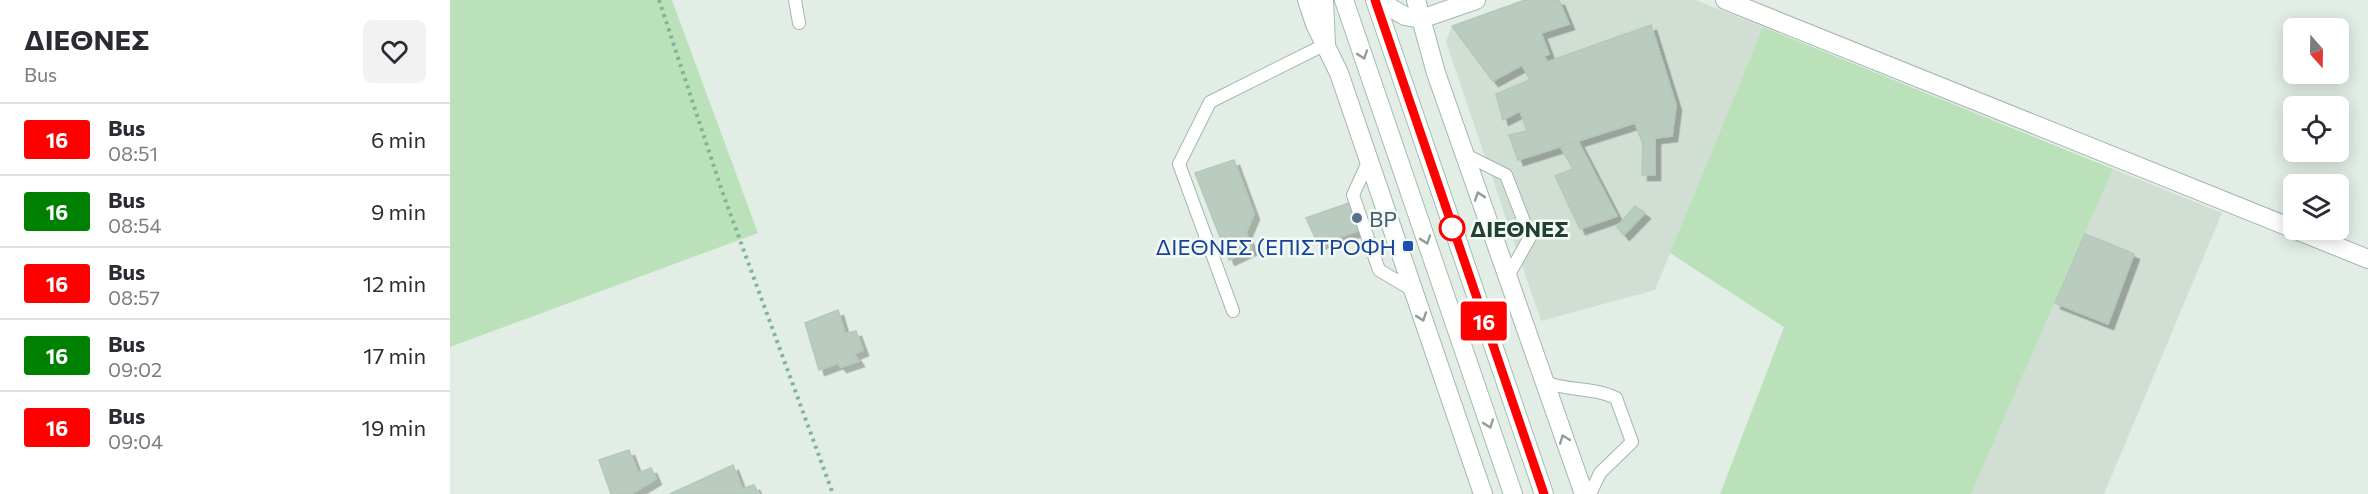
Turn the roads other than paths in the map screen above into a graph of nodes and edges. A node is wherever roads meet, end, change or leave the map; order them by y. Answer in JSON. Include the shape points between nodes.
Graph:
{"nodes":[{"id":1,"x":795,"y":0,"type":"edge"},
{"id":2,"x":1307,"y":0,"type":"edge"},
{"id":3,"x":1324,"y":0,"type":"edge"},
{"id":4,"x":1344,"y":0,"type":"edge"},
{"id":5,"x":1376,"y":0,"type":"edge"},
{"id":6,"x":1416,"y":0,"type":"edge"},
{"id":7,"x":1476,"y":0,"type":"edge"},
{"id":8,"x":1725,"y":0,"type":"edge"},
{"id":9,"x":1421,"y":19,"type":"junction"},
{"id":10,"x":799,"y":23,"type":"dead end"},
{"id":11,"x":1326,"y":44,"type":"junction"},
{"id":12,"x":1464,"y":154,"type":"junction"},
{"id":13,"x":1369,"y":160,"type":"junction"},
{"id":14,"x":2283,"y":224,"type":"edge"},
{"id":15,"x":2322,"y":240,"type":"edge"},
{"id":16,"x":2368,"y":259,"type":"edge"},
{"id":17,"x":1507,"y":278,"type":"junction"},
{"id":18,"x":1414,"y":291,"type":"junction"},
{"id":19,"x":1233,"y":311,"type":"dead end"},
{"id":20,"x":1544,"y":382,"type":"junction"},
{"id":21,"x":1483,"y":494,"type":"edge"},
{"id":22,"x":1513,"y":494,"type":"edge"},
{"id":23,"x":1544,"y":494,"type":"edge"},
{"id":24,"x":1584,"y":494,"type":"edge"},
{"id":25,"x":1590,"y":494,"type":"edge"}],
"edges":[{"from":1,"to":10,"type":"lane"},
{"from":2,"to":11,"type":"street"},
{"from":3,"to":11,"type":"street"},
{"from":4,"to":22,"type":"street","one_way":true},
{"from":5,"to":9,"type":"street","via":[[1405,16]]},
{"from":5,"to":23,"type":"street"},
{"from":6,"to":9,"type":"street"},
{"from":7,"to":9,"type":"street"},
{"from":8,"to":14,"type":"street"},
{"from":9,"to":12,"type":"street"},
{"from":11,"to":13,"type":"street","via":[[1340,73]]},
{"from":11,"to":19,"type":"lane","via":[[1209,102],[1179,164]]},
{"from":17,"to":12,"type":"street","one_way":true},
{"from":12,"to":17,"type":"lane","via":[[1506,176],[1530,237]]},
{"from":13,"to":18,"type":"street"},
{"from":13,"to":18,"type":"lane","via":[[1353,195],[1379,270]]},
{"from":15,"to":16,"type":"street"},
{"from":17,"to":20,"type":"street"},
{"from":18,"to":21,"type":"street","one_way":true},
{"from":24,"to":20,"type":"street","one_way":true},
{"from":20,"to":25,"type":"lane","via":[[1616,398],[1632,442],[1600,473]]}]}
